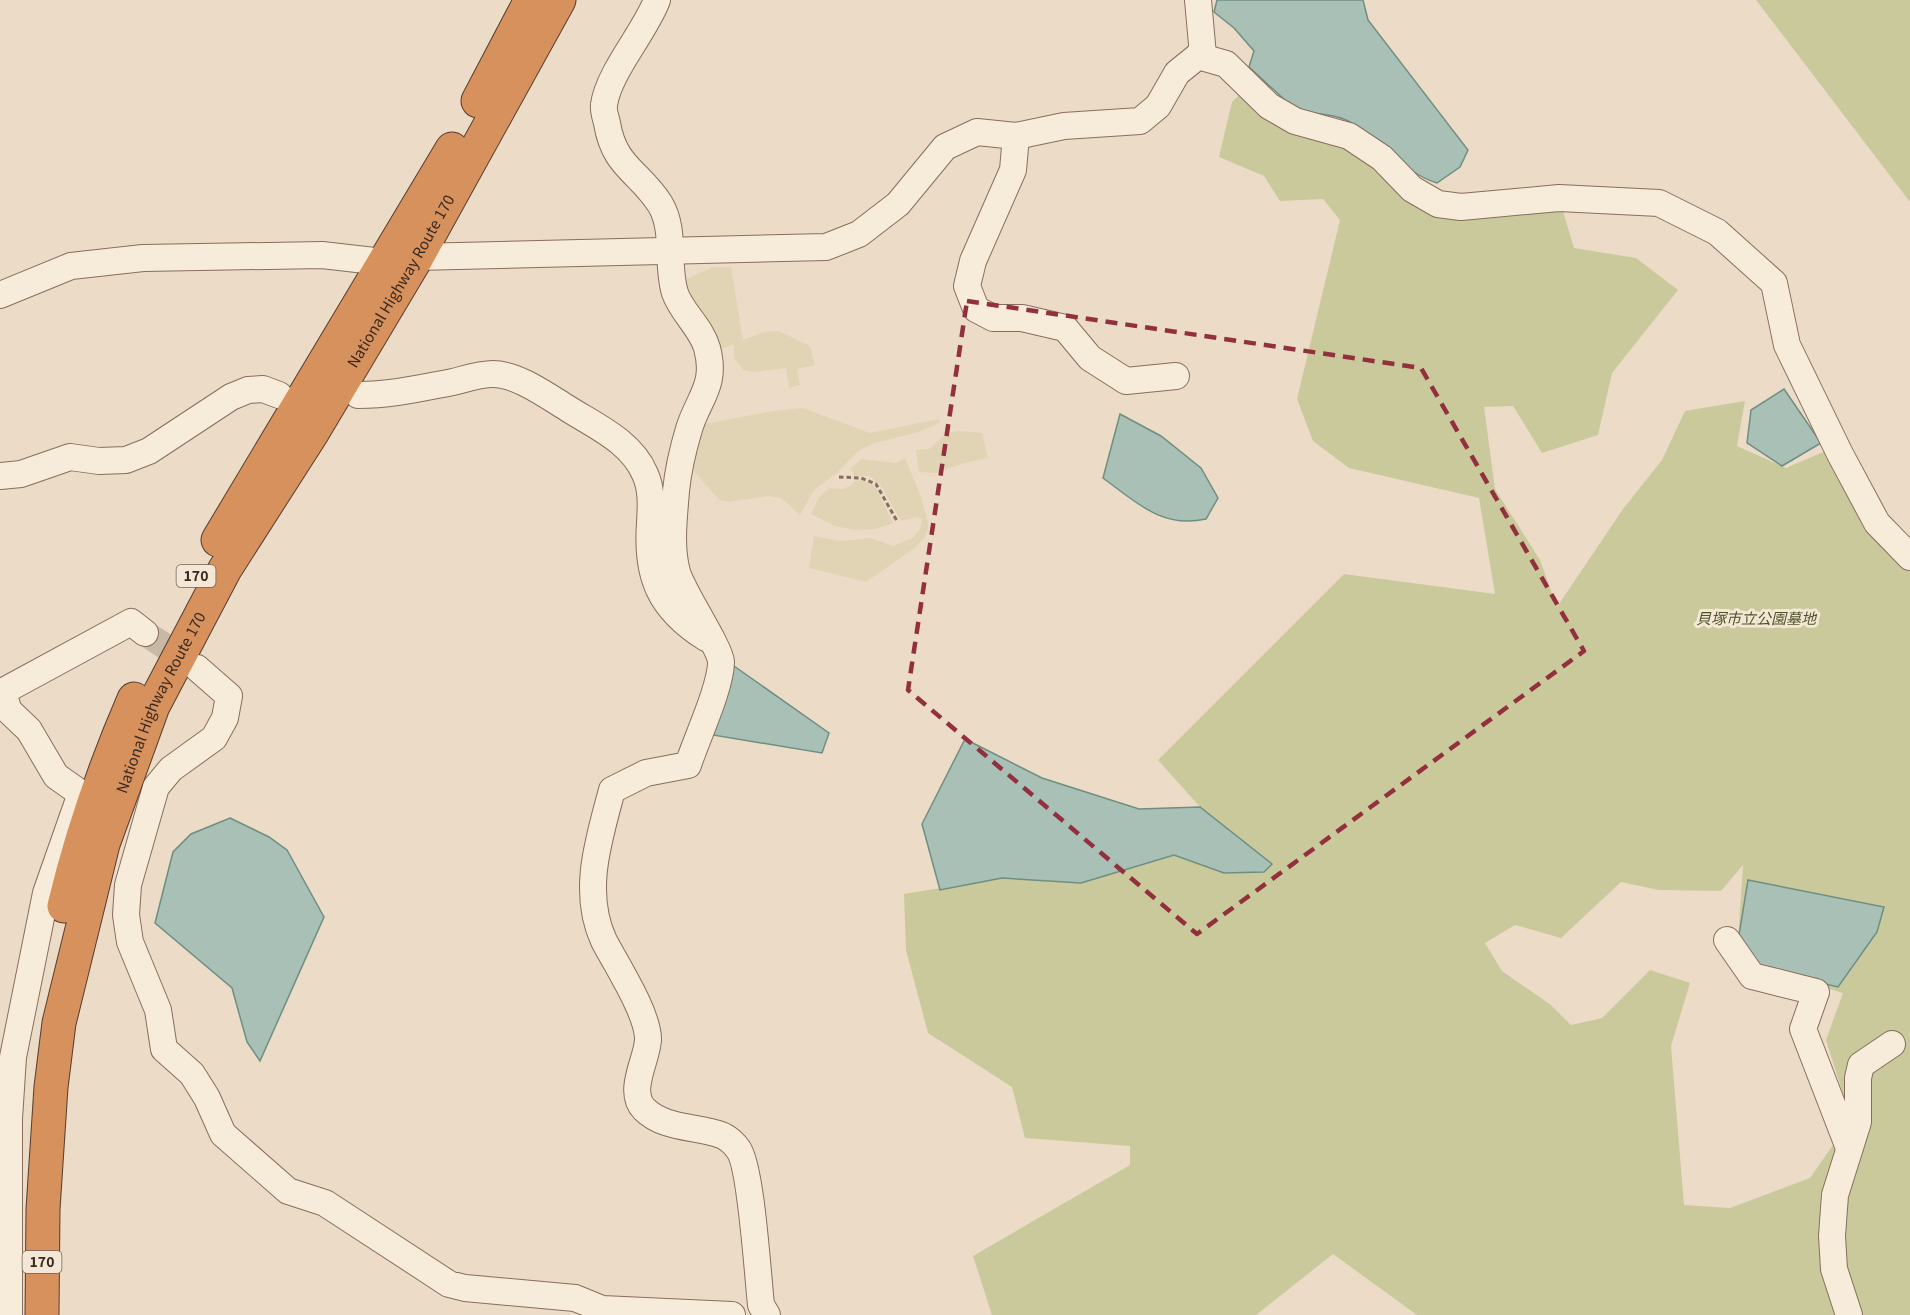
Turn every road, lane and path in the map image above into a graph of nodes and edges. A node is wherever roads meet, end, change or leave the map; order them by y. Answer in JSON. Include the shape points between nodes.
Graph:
{"nodes":[{"id":1,"x":657,"y":0,"type":"edge"},
{"id":2,"x":1198,"y":0,"type":"edge"},
{"id":3,"x":542,"y":6,"type":"edge"},
{"id":4,"x":1198,"y":56,"type":"junction"},
{"id":5,"x":1016,"y":136,"type":"junction"},
{"id":6,"x":671,"y":250,"type":"junction"},
{"id":7,"x":417,"y":257,"type":"junction"},
{"id":8,"x":383,"y":262,"type":"junction"},
{"id":9,"x":0,"y":295,"type":"edge"},
{"id":10,"x":1176,"y":376,"type":"dead end"},
{"id":11,"x":279,"y":395,"type":"dead end"},
{"id":12,"x":358,"y":395,"type":"dead end"},
{"id":13,"x":0,"y":476,"type":"edge"},
{"id":14,"x":839,"y":477,"type":"dead end"},
{"id":15,"x":897,"y":521,"type":"dead end"},
{"id":16,"x":1910,"y":557,"type":"edge"},
{"id":17,"x":145,"y":633,"type":"tunnel mouth"},
{"id":18,"x":711,"y":641,"type":"junction"},
{"id":19,"x":197,"y":668,"type":"tunnel mouth"},
{"id":20,"x":1,"y":693,"type":"edge"},
{"id":21,"x":108,"y":759,"type":"junction"},
{"id":22,"x":83,"y":795,"type":"junction"},
{"id":23,"x":1727,"y":940,"type":"dead end"},
{"id":24,"x":1892,"y":1044,"type":"dead end"},
{"id":25,"x":1849,"y":1148,"type":"junction"},
{"id":26,"x":32,"y":1210,"type":"junction"},
{"id":27,"x":4,"y":1272,"type":"edge"},
{"id":28,"x":9,"y":1315,"type":"edge"},
{"id":29,"x":21,"y":1315,"type":"edge"},
{"id":30,"x":42,"y":1315,"type":"edge"},
{"id":31,"x":732,"y":1315,"type":"edge"},
{"id":32,"x":767,"y":1315,"type":"edge"},
{"id":33,"x":1850,"y":1315,"type":"edge"}],
"edges":[{"from":1,"to":6,"type":"street","via":[[612,82],[604,106],[617,157],[662,207]]},
{"from":2,"to":4,"type":"street","via":[[1203,55]]},
{"from":3,"to":7,"type":"highway","name":"National Highway Route 170","number":"170"},
{"from":3,"to":8,"type":"highway","name":"National Highway Route 170","number":"170"},
{"from":4,"to":5,"type":"street","via":[[1177,73],[1158,106],[1140,121],[1064,126]]},
{"from":4,"to":16,"type":"street","via":[[1226,64],[1269,106],[1295,121],[1349,136],[1382,158],[1412,189],[1438,204],[1461,207],[1559,198],[1659,203],[1717,232],[1774,284],[1787,345],[1840,454],[1877,523]]},
{"from":5,"to":6,"type":"street","via":[[977,132],[945,147],[898,204],[860,234],[826,247]]},
{"from":5,"to":10,"type":"street","via":[[1013,170],[972,261],[967,286],[976,309],[993,318],[1022,318],[1065,328],[1090,358],[1126,381]]},
{"from":6,"to":7,"type":"street"},
{"from":6,"to":18,"type":"street","via":[[676,295],[706,345],[711,365],[709,385],[689,428],[673,526],[677,572]]},
{"from":7,"to":8,"type":"street"},
{"from":7,"to":26,"type":"highway","name":"National Highway Route 170","number":"170","via":[[225,569],[153,706],[103,844],[69,976]]},
{"from":8,"to":9,"type":"street","via":[[322,255],[143,258],[71,266]]},
{"from":8,"to":21,"type":"highway","name":"National Highway Route 170","number":"170","via":[[196,576]]},
{"from":11,"to":13,"type":"street","via":[[263,389],[231,397],[148,452],[126,460],[70,457],[21,474]]},
{"from":12,"to":18,"type":"street","via":[[388,395],[493,374],[511,378],[555,400],[619,441],[646,475],[651,498],[648,543],[657,586],[671,610]]},
{"from":14,"to":15,"type":"path","via":[[861,478],[876,484]]},
{"from":17,"to":20,"type":"street","via":[[131,622]]},
{"from":18,"to":32,"type":"street","via":[[721,660],[688,765],[646,773],[612,790],[596,850],[593,903],[603,938],[640,1011],[648,1039],[637,1089],[643,1108],[663,1122],[724,1136],[740,1150],[750,1197],[761,1305]]},
{"from":19,"to":31,"type":"street","via":[[229,696],[225,718],[214,738],[171,769],[156,787],[128,885],[126,915],[130,942],[158,1010],[164,1049],[192,1074],[223,1134],[288,1191],[325,1203],[449,1284],[576,1298],[602,1310]]},
{"from":20,"to":22,"type":"street","via":[[9,711],[29,730],[56,776]]},
{"from":21,"to":22,"type":"street"},
{"from":21,"to":26,"type":"highway","name":"National Highway Route 170","number":"170","via":[[75,858],[38,1026]]},
{"from":22,"to":27,"type":"street","via":[[46,893],[13,1057]]},
{"from":23,"to":25,"type":"street","via":[[1752,976],[1816,992],[1803,1029]]},
{"from":24,"to":25,"type":"street","via":[[1861,1065],[1858,1122]]},
{"from":25,"to":33,"type":"street","via":[[1835,1196],[1832,1236],[1834,1269]]},
{"from":26,"to":29,"type":"highway","name":"National Highway Route 170","number":"170"},
{"from":26,"to":30,"type":"highway","name":"National Highway Route 170","number":"170"},
{"from":27,"to":28,"type":"street"}]}
